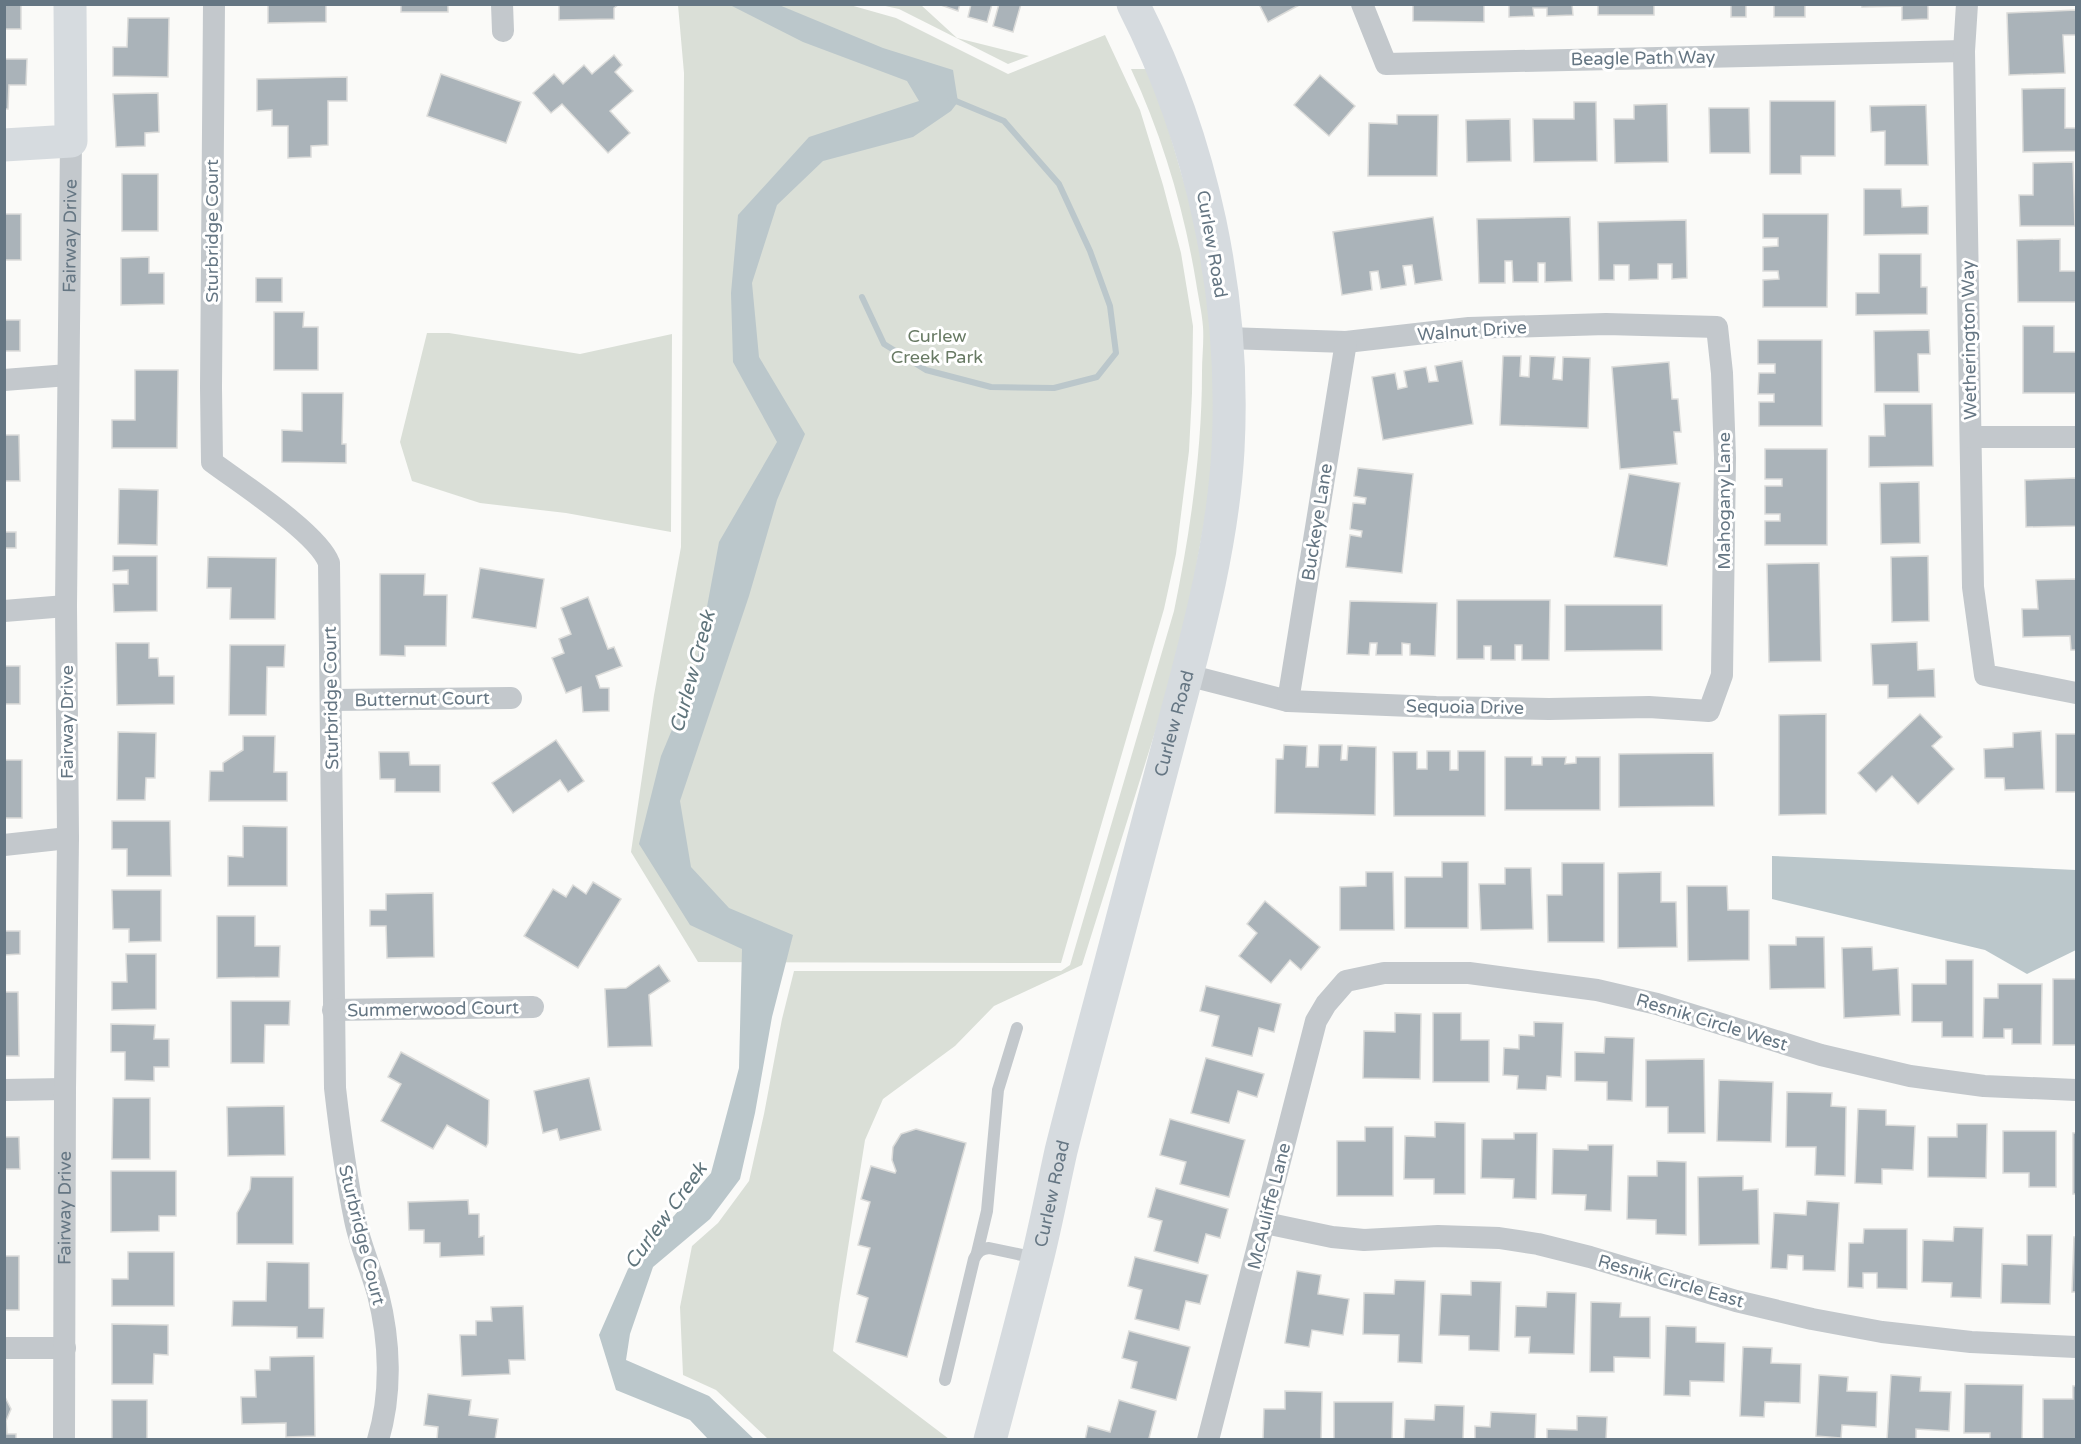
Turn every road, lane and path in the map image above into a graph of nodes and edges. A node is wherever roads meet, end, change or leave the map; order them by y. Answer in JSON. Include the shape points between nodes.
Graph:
{"nodes":[{"id":1,"x":70,"y":4,"type":"edge"},
{"id":2,"x":214,"y":4,"type":"edge"},
{"id":3,"x":502,"y":4,"type":"edge"},
{"id":4,"x":1133,"y":4,"type":"edge"},
{"id":5,"x":1362,"y":4,"type":"edge"},
{"id":6,"x":1967,"y":4,"type":"edge"},
{"id":7,"x":503,"y":31,"type":"dead end"},
{"id":8,"x":1964,"y":51,"type":"junction"},
{"id":9,"x":71,"y":141,"type":"junction"},
{"id":10,"x":4,"y":145,"type":"edge"},
{"id":11,"x":1718,"y":327,"type":"joint"},
{"id":12,"x":1227,"y":338,"type":"junction"},
{"id":13,"x":1346,"y":342,"type":"junction"},
{"id":14,"x":68,"y":375,"type":"junction"},
{"id":15,"x":4,"y":380,"type":"edge"},
{"id":16,"x":1971,"y":437,"type":"junction"},
{"id":17,"x":2076,"y":438,"type":"edge"},
{"id":18,"x":66,"y":606,"type":"junction"},
{"id":19,"x":4,"y":611,"type":"edge"},
{"id":20,"x":1187,"y":675,"type":"junction"},
{"id":21,"x":1722,"y":675,"type":"joint"},
{"id":22,"x":2076,"y":693,"type":"edge"},
{"id":23,"x":511,"y":698,"type":"dead end"},
{"id":24,"x":332,"y":700,"type":"junction"},
{"id":25,"x":1288,"y":701,"type":"junction"},
{"id":26,"x":68,"y":838,"type":"junction"},
{"id":27,"x":4,"y":845,"type":"edge"},
{"id":28,"x":1346,"y":981,"type":"joint"},
{"id":29,"x":532,"y":1007,"type":"dead end"},
{"id":30,"x":333,"y":1010,"type":"junction"},
{"id":31,"x":1017,"y":1028,"type":"dead end"},
{"id":32,"x":65,"y":1089,"type":"junction"},
{"id":33,"x":4,"y":1090,"type":"edge"},
{"id":34,"x":2076,"y":1090,"type":"edge"},
{"id":35,"x":1265,"y":1223,"type":"junction"},
{"id":36,"x":977,"y":1253,"type":"junction"},
{"id":37,"x":1037,"y":1258,"type":"junction"},
{"id":38,"x":2076,"y":1347,"type":"edge"},
{"id":39,"x":4,"y":1348,"type":"edge"},
{"id":40,"x":64,"y":1348,"type":"junction"},
{"id":41,"x":945,"y":1380,"type":"dead end"},
{"id":42,"x":64,"y":1440,"type":"edge"},
{"id":43,"x":378,"y":1440,"type":"edge"},
{"id":44,"x":990,"y":1440,"type":"edge"},
{"id":45,"x":1208,"y":1440,"type":"edge"}],
"edges":[{"from":1,"to":9,"type":"main road","name":"Fairway Drive"},
{"from":2,"to":24,"type":"street","name":"Sturbridge Court","via":[[212,462],[308,534],[326,553]]},
{"from":3,"to":7,"type":"street"},
{"from":4,"to":12,"type":"main road","name":"Curlew Road","via":[[1174,98],[1203,190]]},
{"from":5,"to":8,"type":"street","name":"Beagle Path Way","via":[[1386,64]]},
{"from":6,"to":8,"type":"street","name":"Wetherington Way"},
{"from":8,"to":16,"type":"street","name":"Wetherington Way"},
{"from":9,"to":10,"type":"main road"},
{"from":9,"to":14,"type":"street","name":"Fairway Drive"},
{"from":11,"to":13,"type":"street","name":"Walnut Drive","via":[[1606,324],[1469,328]]},
{"from":11,"to":21,"type":"street","name":"Mahogany Lane","via":[[1725,458]]},
{"from":12,"to":13,"type":"street","name":"Walnut Drive"},
{"from":12,"to":20,"type":"main road","name":"Curlew Road","via":[[1228,451],[1222,508]]},
{"from":13,"to":25,"type":"street","name":"Buckeye Lane"},
{"from":14,"to":15,"type":"street"},
{"from":14,"to":18,"type":"street","name":"Fairway Drive"},
{"from":16,"to":17,"type":"street"},
{"from":16,"to":22,"type":"street","name":"Wetherington Way","via":[[1973,587],[1985,675]]},
{"from":18,"to":19,"type":"street"},
{"from":18,"to":26,"type":"street","name":"Fairway Drive"},
{"from":20,"to":25,"type":"street","name":"Sequoia Drive"},
{"from":20,"to":37,"type":"main road","name":"Curlew Road"},
{"from":21,"to":25,"type":"street","name":"Sequoia Drive","via":[[1709,711],[1649,706],[1526,709]]},
{"from":23,"to":24,"type":"street","name":"Butternut Court"},
{"from":24,"to":30,"type":"street","name":"Sturbridge Court"},
{"from":26,"to":27,"type":"street"},
{"from":26,"to":32,"type":"street","name":"Fairway Drive"},
{"from":28,"to":34,"type":"street","name":"Resnik Circle West","via":[[1384,973],[1469,973],[1597,990],[1657,1004],[1821,1055],[1910,1076],[1984,1086]]},
{"from":28,"to":35,"type":"street","name":"McAuliffe Lane","via":[[1316,1021]]},
{"from":29,"to":30,"type":"street","name":"Summerwood Court"},
{"from":30,"to":43,"type":"street","name":"Sturbridge Court","via":[[335,1088],[344,1163],[385,1328],[388,1371]]},
{"from":31,"to":36,"type":"lane","via":[[998,1090],[987,1211]]},
{"from":32,"to":33,"type":"street"},
{"from":32,"to":40,"type":"street","name":"Fairway Drive"},
{"from":35,"to":38,"type":"street","name":"Resnik Circle East","via":[[1332,1238],[1438,1236],[1528,1242],[1812,1319],[1971,1342]]},
{"from":35,"to":45,"type":"street","name":"McAuliffe Lane"},
{"from":36,"to":37,"type":"lane","via":[[989,1248]]},
{"from":36,"to":41,"type":"lane"},
{"from":37,"to":44,"type":"main road","name":"Curlew Road"},
{"from":39,"to":40,"type":"street"},
{"from":40,"to":42,"type":"street","name":"Fairway Drive"}]}
